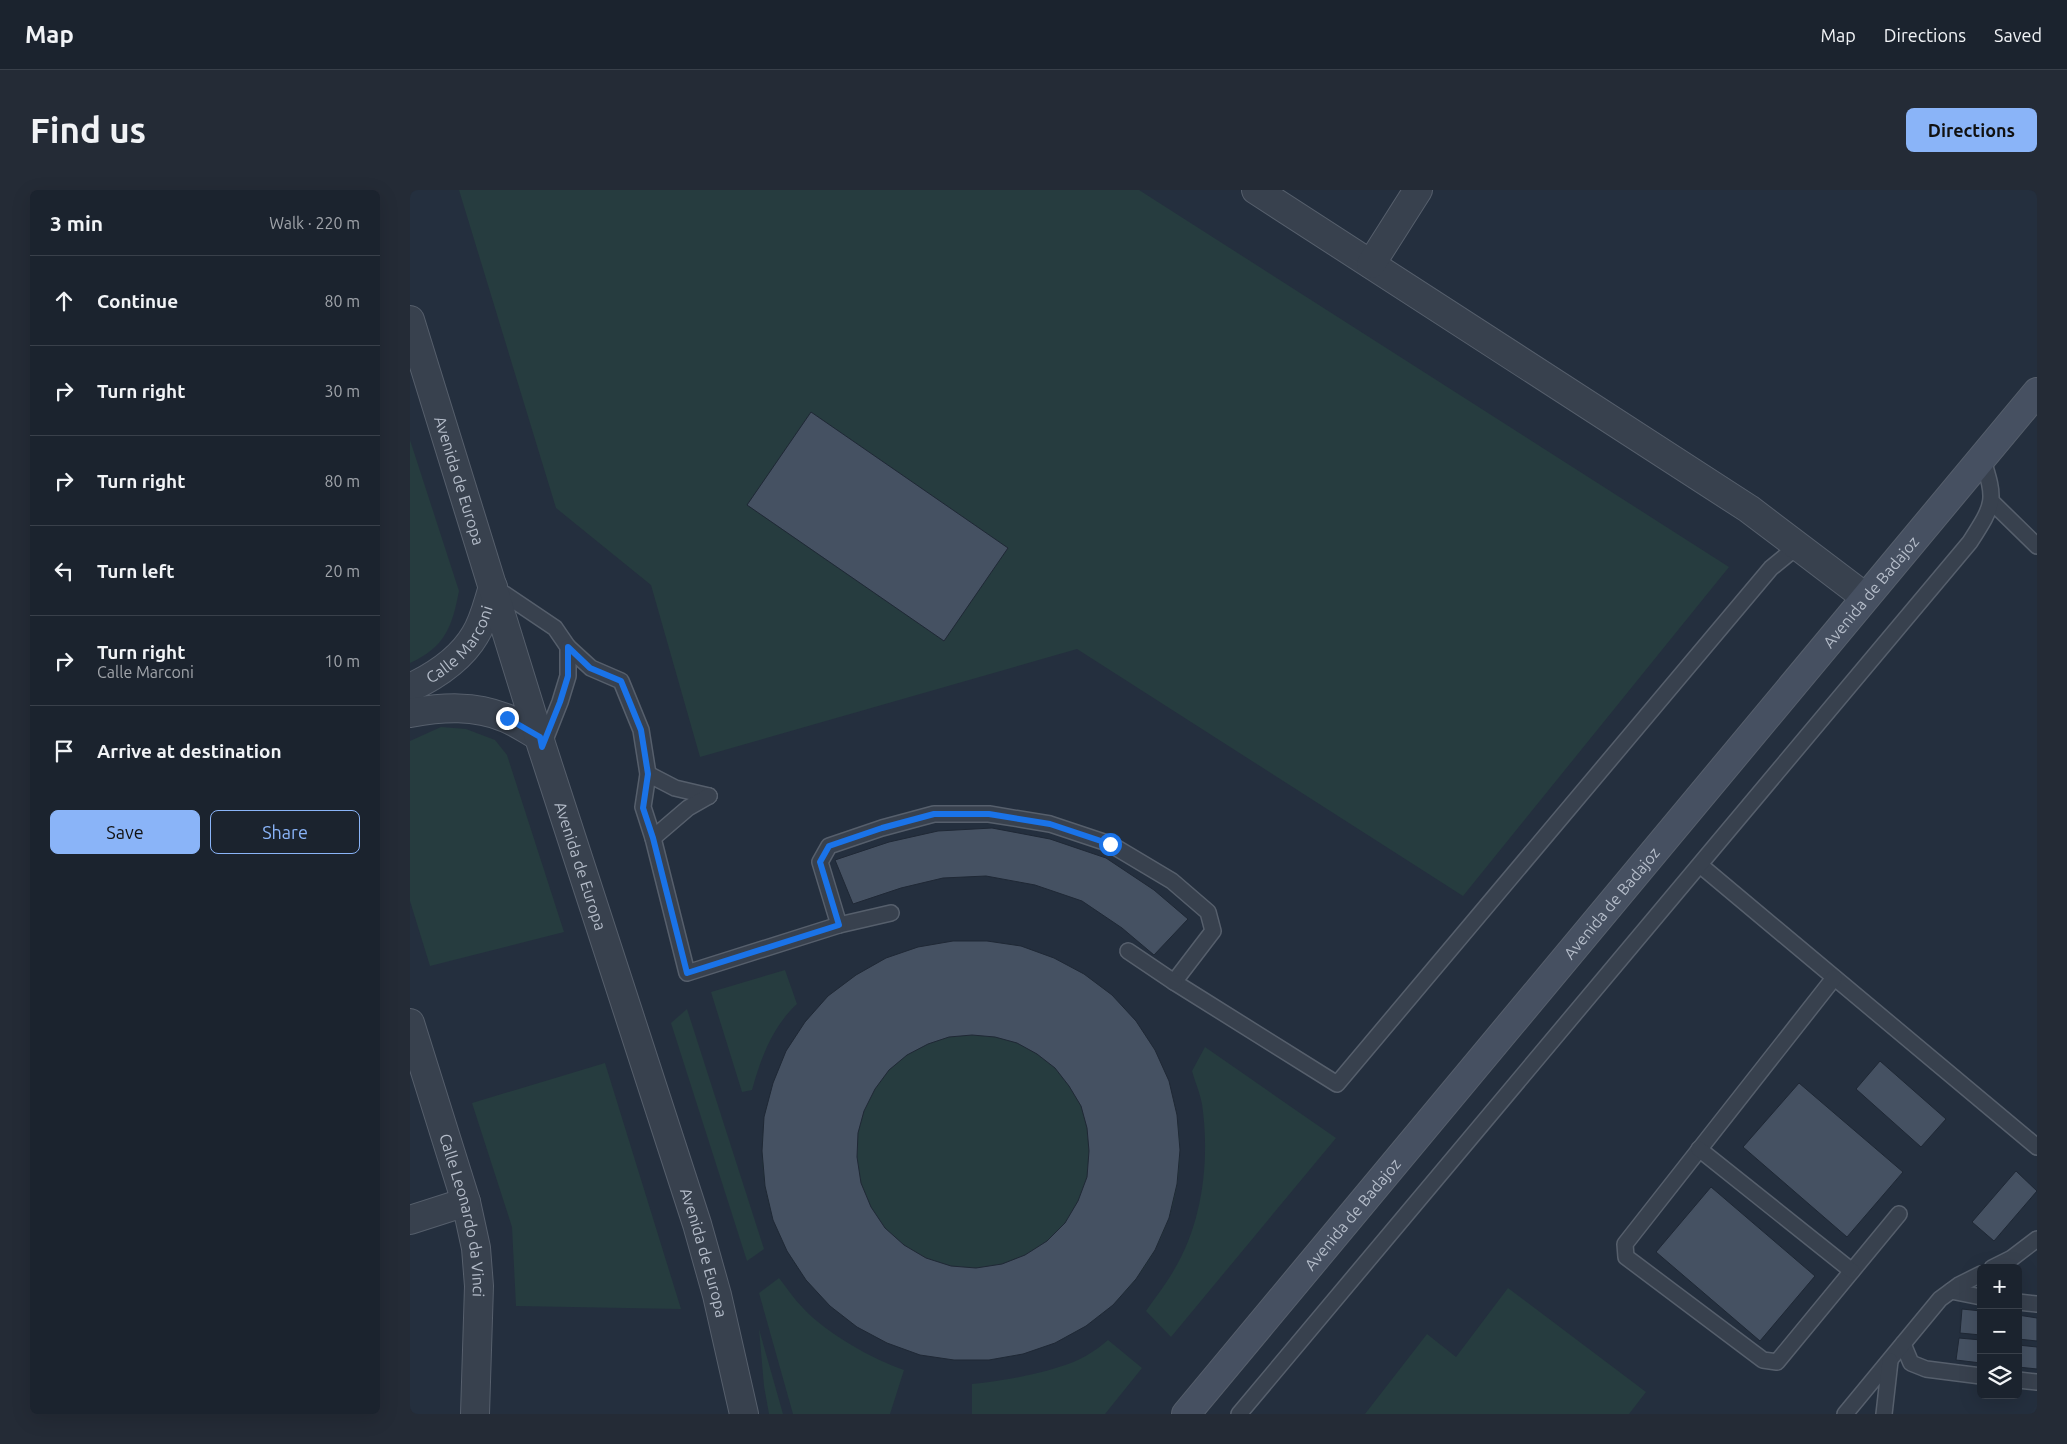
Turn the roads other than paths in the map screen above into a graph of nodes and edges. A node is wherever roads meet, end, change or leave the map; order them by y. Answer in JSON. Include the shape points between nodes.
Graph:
{"nodes":[{"id":1,"x":1256,"y":190,"type":"edge"},
{"id":2,"x":1418,"y":190,"type":"edge"},
{"id":3,"x":1371,"y":264,"type":"junction"},
{"id":4,"x":410,"y":320,"type":"edge"},
{"id":5,"x":2037,"y":392,"type":"edge"},
{"id":6,"x":1982,"y":457,"type":"junction"},
{"id":7,"x":1992,"y":502,"type":"junction"},
{"id":8,"x":1798,"y":546,"type":"junction"},
{"id":9,"x":2037,"y":546,"type":"edge"},
{"id":10,"x":493,"y":587,"type":"junction"},
{"id":11,"x":1866,"y":597,"type":"junction"},
{"id":12,"x":568,"y":647,"type":"junction"},
{"id":13,"x":410,"y":688,"type":"edge"},
{"id":14,"x":410,"y":713,"type":"edge"},
{"id":15,"x":541,"y":742,"type":"junction"},
{"id":16,"x":648,"y":774,"type":"junction"},
{"id":17,"x":653,"y":838,"type":"junction"},
{"id":18,"x":1700,"y":865,"type":"junction"},
{"id":19,"x":891,"y":913,"type":"dead end"},
{"id":20,"x":839,"y":925,"type":"junction"},
{"id":21,"x":1128,"y":951,"type":"dead end"},
{"id":22,"x":1834,"y":978,"type":"junction"},
{"id":23,"x":1174,"y":982,"type":"junction"},
{"id":24,"x":410,"y":1023,"type":"edge"},
{"id":25,"x":2037,"y":1147,"type":"edge"},
{"id":26,"x":1699,"y":1149,"type":"junction"},
{"id":27,"x":466,"y":1202,"type":"junction"},
{"id":28,"x":1899,"y":1214,"type":"dead end"},
{"id":29,"x":410,"y":1220,"type":"edge"},
{"id":30,"x":2037,"y":1239,"type":"edge"},
{"id":31,"x":2000,"y":1264,"type":"edge"},
{"id":32,"x":1852,"y":1271,"type":"junction"},
{"id":33,"x":1977,"y":1276,"type":"edge"},
{"id":34,"x":1951,"y":1291,"type":"junction"},
{"id":35,"x":1977,"y":1296,"type":"edge"},
{"id":36,"x":2022,"y":1302,"type":"edge"},
{"id":37,"x":2037,"y":1304,"type":"edge"},
{"id":38,"x":1903,"y":1344,"type":"junction"},
{"id":39,"x":1890,"y":1360,"type":"junction"},
{"id":40,"x":1977,"y":1375,"type":"edge"},
{"id":41,"x":2022,"y":1380,"type":"edge"},
{"id":42,"x":2037,"y":1382,"type":"edge"},
{"id":43,"x":475,"y":1414,"type":"edge"},
{"id":44,"x":744,"y":1414,"type":"edge"},
{"id":45,"x":1186,"y":1414,"type":"edge"},
{"id":46,"x":1240,"y":1414,"type":"edge"},
{"id":47,"x":1845,"y":1414,"type":"edge"},
{"id":48,"x":1884,"y":1414,"type":"edge"}],
"edges":[{"from":1,"to":3,"type":"street"},
{"from":2,"to":3,"type":"street"},
{"from":3,"to":8,"type":"street","via":[[1749,509]]},
{"from":4,"to":10,"type":"street","name":"Avenida de Europa"},
{"from":5,"to":6,"type":"main road","name":"Avenida de Badajoz"},
{"from":6,"to":7,"type":"lane","via":[[1991,485]]},
{"from":6,"to":11,"type":"main road","name":"Avenida de Badajoz"},
{"from":7,"to":9,"type":"lane"},
{"from":7,"to":18,"type":"lane","via":[[1970,542]]},
{"from":8,"to":11,"type":"street"},
{"from":8,"to":23,"type":"lane","via":[[1772,568],[1337,1084]]},
{"from":10,"to":12,"type":"lane","via":[[555,628]]},
{"from":10,"to":13,"type":"street","name":"Calle Marconi","via":[[476,634],[454,660],[431,678]]},
{"from":10,"to":15,"type":"street","name":"Avenida de Europa"},
{"from":11,"to":45,"type":"main road","name":"Avenida de Badajoz"},
{"from":12,"to":15,"type":"lane","via":[[568,676]]},
{"from":12,"to":16,"type":"lane","via":[[590,668],[621,681],[641,730]]},
{"from":14,"to":15,"type":"street","name":"Calle Marconi","via":[[439,708],[474,709],[507,718]]},
{"from":15,"to":44,"type":"street","name":"Avenida de Europa","via":[[697,1224]]},
{"from":16,"to":17,"type":"lane","via":[[643,808]]},
{"from":16,"to":17,"type":"lane","via":[[674,788],[709,796],[688,808]]},
{"from":17,"to":20,"type":"lane","via":[[687,973]]},
{"from":18,"to":22,"type":"lane"},
{"from":18,"to":46,"type":"lane"},
{"from":19,"to":20,"type":"lane"},
{"from":20,"to":23,"type":"lane","via":[[820,862],[829,846],[934,814],[989,814],[1041,822],[1110,844],[1172,881],[1208,912],[1213,930]]},
{"from":21,"to":23,"type":"lane"},
{"from":22,"to":25,"type":"lane"},
{"from":22,"to":26,"type":"lane"},
{"from":24,"to":27,"type":"street","name":"Calle Leonardo da Vinci"},
{"from":26,"to":32,"type":"lane"},
{"from":26,"to":32,"type":"lane","via":[[1625,1244],[1626,1257],[1763,1360],[1776,1362]]},
{"from":27,"to":29,"type":"street"},
{"from":27,"to":43,"type":"street","name":"Calle Leonardo da Vinci","via":[[476,1248],[479,1286]]},
{"from":28,"to":32,"type":"lane"},
{"from":30,"to":31,"type":"lane"},
{"from":33,"to":34,"type":"lane"},
{"from":34,"to":35,"type":"lane"},
{"from":34,"to":38,"type":"lane","via":[[1940,1299]]},
{"from":36,"to":37,"type":"lane"},
{"from":38,"to":39,"type":"lane"},
{"from":38,"to":40,"type":"lane","via":[[1911,1362],[1926,1369]]},
{"from":39,"to":47,"type":"lane"},
{"from":39,"to":48,"type":"lane"},
{"from":41,"to":42,"type":"lane"}]}
